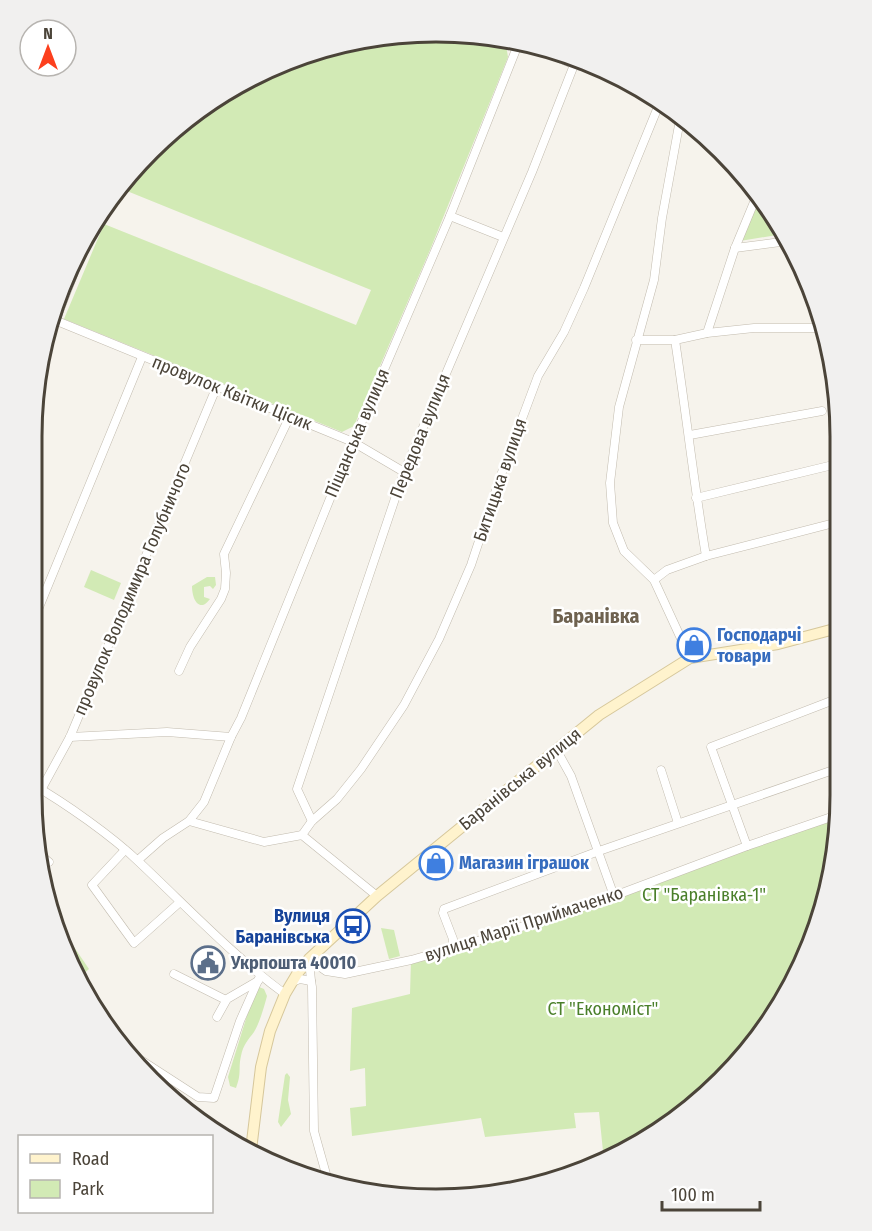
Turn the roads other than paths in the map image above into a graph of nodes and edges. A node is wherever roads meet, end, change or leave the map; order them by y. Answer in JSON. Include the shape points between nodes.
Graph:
{"nodes":[{"id":1,"x":516,"y":51,"type":"edge"},
{"id":2,"x":573,"y":67,"type":"edge"},
{"id":3,"x":657,"y":109,"type":"edge"},
{"id":4,"x":679,"y":126,"type":"edge"},
{"id":5,"x":754,"y":203,"type":"edge"},
{"id":6,"x":450,"y":216,"type":"junction"},
{"id":7,"x":503,"y":237,"type":"junction"},
{"id":8,"x":779,"y":242,"type":"edge"},
{"id":9,"x":735,"y":248,"type":"junction"},
{"id":10,"x":59,"y":322,"type":"edge"},
{"id":11,"x":815,"y":328,"type":"edge"},
{"id":12,"x":707,"y":333,"type":"junction"},
{"id":13,"x":636,"y":340,"type":"junction"},
{"id":14,"x":675,"y":340,"type":"junction"},
{"id":15,"x":142,"y":357,"type":"junction"},
{"id":16,"x":217,"y":386,"type":"junction"},
{"id":17,"x":822,"y":411,"type":"dead end"},
{"id":18,"x":290,"y":416,"type":"junction"},
{"id":19,"x":690,"y":435,"type":"junction"},
{"id":20,"x":353,"y":442,"type":"junction"},
{"id":21,"x":830,"y":466,"type":"edge"},
{"id":22,"x":404,"y":472,"type":"junction"},
{"id":23,"x":696,"y":498,"type":"junction"},
{"id":24,"x":830,"y":524,"type":"edge"},
{"id":25,"x":706,"y":556,"type":"junction"},
{"id":26,"x":654,"y":580,"type":"junction"},
{"id":27,"x":42,"y":599,"type":"edge"},
{"id":28,"x":830,"y":630,"type":"edge"},
{"id":29,"x":690,"y":658,"type":"junction"},
{"id":30,"x":179,"y":671,"type":"dead end"},
{"id":31,"x":830,"y":701,"type":"edge"},
{"id":32,"x":70,"y":736,"type":"junction"},
{"id":33,"x":231,"y":737,"type":"junction"},
{"id":34,"x":556,"y":749,"type":"junction"},
{"id":35,"x":661,"y":770,"type":"dead end"},
{"id":36,"x":830,"y":771,"type":"edge"},
{"id":37,"x":42,"y":788,"type":"edge"},
{"id":38,"x":42,"y":791,"type":"edge"},
{"id":39,"x":733,"y":804,"type":"junction"},
{"id":40,"x":829,"y":818,"type":"edge"},
{"id":41,"x":189,"y":821,"type":"junction"},
{"id":42,"x":312,"y":821,"type":"junction"},
{"id":43,"x":678,"y":824,"type":"junction"},
{"id":44,"x":302,"y":836,"type":"junction"},
{"id":45,"x":747,"y":846,"type":"junction"},
{"id":46,"x":125,"y":850,"type":"junction"},
{"id":47,"x":599,"y":851,"type":"junction"},
{"id":48,"x":138,"y":860,"type":"junction"},
{"id":49,"x":377,"y":896,"type":"junction"},
{"id":50,"x":614,"y":896,"type":"junction"},
{"id":51,"x":180,"y":902,"type":"junction"},
{"id":52,"x":453,"y":947,"type":"junction"},
{"id":53,"x":309,"y":959,"type":"junction"},
{"id":54,"x":174,"y":974,"type":"dead end"},
{"id":55,"x":259,"y":978,"type":"junction"},
{"id":56,"x":311,"y":981,"type":"junction"},
{"id":57,"x":292,"y":982,"type":"junction"},
{"id":58,"x":285,"y":994,"type":"junction"},
{"id":59,"x":226,"y":1000,"type":"junction"},
{"id":60,"x":217,"y":1017,"type":"dead end"},
{"id":61,"x":148,"y":1064,"type":"edge"},
{"id":62,"x":251,"y":1142,"type":"edge"},
{"id":63,"x":326,"y":1173,"type":"edge"}],
"edges":[{"from":1,"to":6,"type":"street","name":"Піщанська вулиця"},
{"from":2,"to":7,"type":"street","name":"Передова вулиця"},
{"from":3,"to":42,"type":"street","name":"Битицька вулиця","via":[[584,288],[538,376],[471,565],[439,639],[404,705],[361,769],[337,799]]},
{"from":4,"to":13,"type":"street","via":[[654,280]]},
{"from":5,"to":9,"type":"street"},
{"from":6,"to":7,"type":"street"},
{"from":6,"to":20,"type":"street","name":"Піщанська вулиця"},
{"from":7,"to":22,"type":"street","name":"Передова вулиця"},
{"from":8,"to":9,"type":"street"},
{"from":9,"to":12,"type":"street"},
{"from":10,"to":15,"type":"street","name":"провулок Квітки Цісик"},
{"from":11,"to":12,"type":"street"},
{"from":12,"to":14,"type":"street"},
{"from":13,"to":14,"type":"street"},
{"from":13,"to":26,"type":"street","via":[[619,407],[610,483],[613,523],[624,551]]},
{"from":14,"to":19,"type":"street"},
{"from":15,"to":16,"type":"street","name":"провулок Квітки Цісик"},
{"from":15,"to":27,"type":"street"},
{"from":16,"to":18,"type":"street","name":"провулок Квітки Цісик"},
{"from":16,"to":32,"type":"street","name":"провулок Володимира Голубничого"},
{"from":17,"to":19,"type":"street"},
{"from":18,"to":20,"type":"street","name":"провулок Квітки Цісик"},
{"from":18,"to":30,"type":"street","via":[[224,554],[225,589],[221,599]]},
{"from":19,"to":23,"type":"street"},
{"from":20,"to":22,"type":"street","name":"провулок Квітки Цісик"},
{"from":20,"to":33,"type":"street","name":"Піщанська вулиця"},
{"from":21,"to":23,"type":"street"},
{"from":22,"to":42,"type":"street","name":"Передова вулиця","via":[[297,789]]},
{"from":23,"to":25,"type":"street"},
{"from":24,"to":25,"type":"street"},
{"from":25,"to":26,"type":"street","via":[[667,570]]},
{"from":26,"to":29,"type":"street"},
{"from":28,"to":29,"type":"main road","name":"Баранівська вулиця","via":[[778,644]]},
{"from":29,"to":34,"type":"main road","name":"Баранівська вулиця","via":[[598,715]]},
{"from":31,"to":39,"type":"street","via":[[711,747]]},
{"from":32,"to":33,"type":"street","via":[[167,732]]},
{"from":32,"to":37,"type":"street","name":"провулок Володимира Голубничого"},
{"from":33,"to":41,"type":"street","name":"Піщанська вулиця","via":[[204,802]]},
{"from":34,"to":47,"type":"street","via":[[571,776]]},
{"from":34,"to":49,"type":"main road","name":"Баранівська вулиця"},
{"from":35,"to":43,"type":"street"},
{"from":36,"to":39,"type":"street"},
{"from":38,"to":46,"type":"street"},
{"from":39,"to":43,"type":"street"},
{"from":39,"to":45,"type":"street"},
{"from":40,"to":45,"type":"street","name":"вулиця Марії Приймаченко"},
{"from":41,"to":44,"type":"street","via":[[264,842]]},
{"from":41,"to":48,"type":"street","via":[[163,837]]},
{"from":42,"to":44,"type":"street","name":"Битицька вулиця"},
{"from":43,"to":47,"type":"street"},
{"from":44,"to":49,"type":"street"},
{"from":45,"to":50,"type":"street","name":"вулиця Марії Приймаченко"},
{"from":46,"to":48,"type":"street"},
{"from":46,"to":51,"type":"street","via":[[92,885],[134,943]]},
{"from":47,"to":50,"type":"street"},
{"from":47,"to":52,"type":"street","via":[[444,909]]},
{"from":48,"to":51,"type":"street"},
{"from":49,"to":53,"type":"main road","name":"Баранівська вулиця"},
{"from":50,"to":52,"type":"street","name":"вулиця Марії Приймаченко"},
{"from":51,"to":55,"type":"street"},
{"from":52,"to":53,"type":"street","name":"вулиця Марії Приймаченко","via":[[345,974],[326,971]]},
{"from":53,"to":56,"type":"street"},
{"from":53,"to":57,"type":"main road","name":"Баранівська вулиця"},
{"from":54,"to":59,"type":"street"},
{"from":55,"to":58,"type":"street"},
{"from":55,"to":59,"type":"street"},
{"from":55,"to":61,"type":"street","via":[[214,1098],[198,1097]]},
{"from":56,"to":57,"type":"street"},
{"from":56,"to":63,"type":"street","via":[[314,1131]]},
{"from":57,"to":58,"type":"main road","name":"Баранівська вулиця"},
{"from":58,"to":62,"type":"main road","name":"Баранівська вулиця","via":[[270,1030],[261,1067]]},
{"from":59,"to":60,"type":"street"}]}
